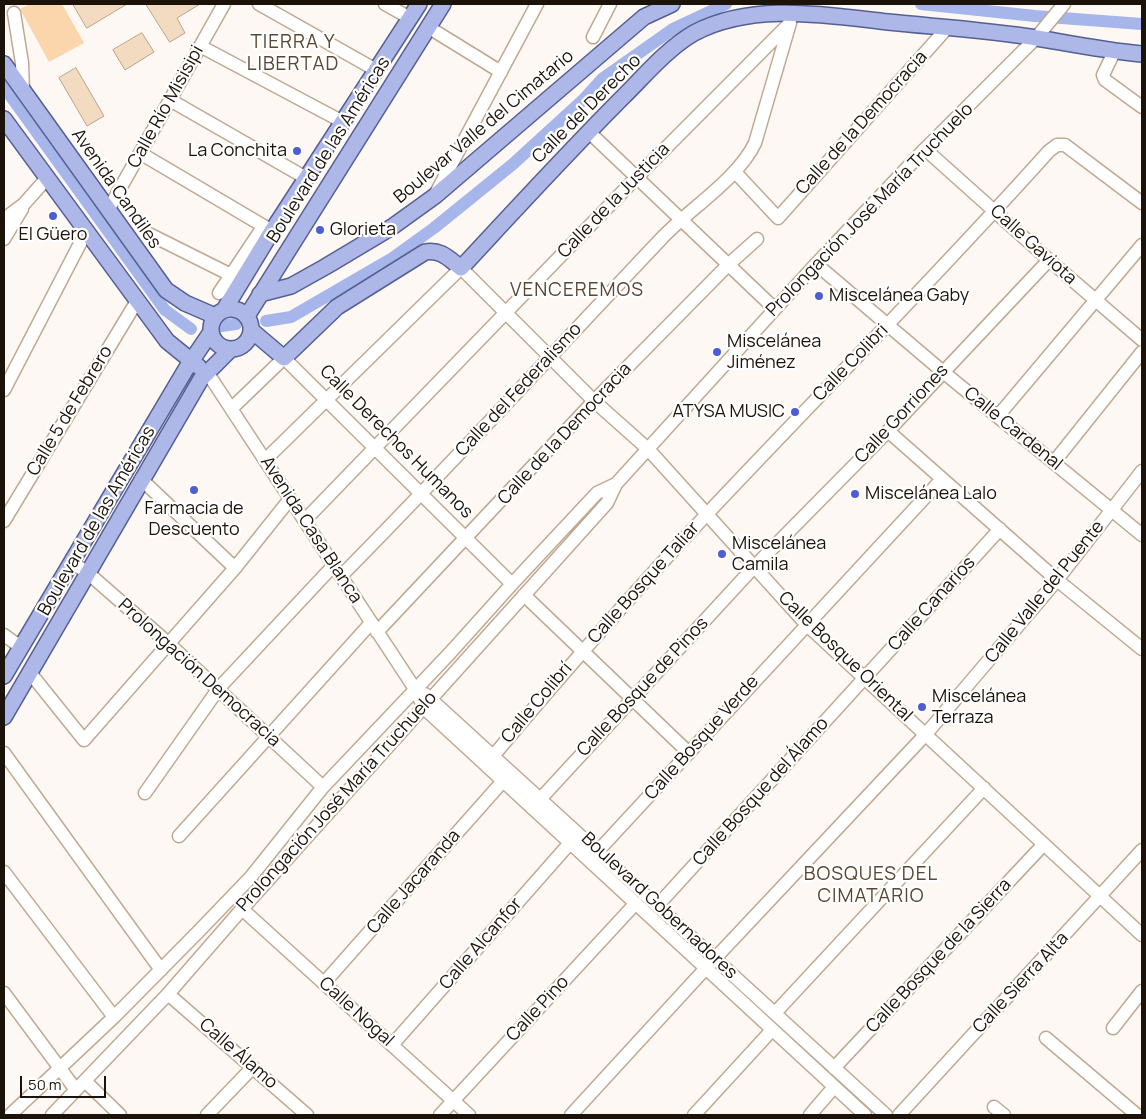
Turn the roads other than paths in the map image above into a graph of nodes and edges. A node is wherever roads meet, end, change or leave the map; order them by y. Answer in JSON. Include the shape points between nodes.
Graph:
{"nodes":[{"id":1,"x":224,"y":4,"type":"edge"},
{"id":2,"x":259,"y":4,"type":"edge"},
{"id":3,"x":385,"y":4,"type":"edge"},
{"id":4,"x":419,"y":4,"type":"edge"},
{"id":5,"x":443,"y":4,"type":"edge"},
{"id":6,"x":538,"y":4,"type":"edge"},
{"id":7,"x":610,"y":4,"type":"edge"},
{"id":8,"x":672,"y":4,"type":"edge"},
{"id":9,"x":1060,"y":8,"type":"edge"},
{"id":10,"x":14,"y":12,"type":"dead end"},
{"id":11,"x":410,"y":18,"type":"junction"},
{"id":12,"x":795,"y":18,"type":"junction"},
{"id":13,"x":428,"y":27,"type":"junction"},
{"id":14,"x":947,"y":28,"type":"junction"},
{"id":15,"x":1039,"y":35,"type":"junction"},
{"id":16,"x":593,"y":37,"type":"dead end"},
{"id":17,"x":200,"y":46,"type":"junction"},
{"id":18,"x":1114,"y":52,"type":"junction"},
{"id":19,"x":1142,"y":54,"type":"edge"},
{"id":20,"x":4,"y":64,"type":"edge"},
{"id":21,"x":376,"y":70,"type":"junction"},
{"id":22,"x":502,"y":72,"type":"junction"},
{"id":23,"x":23,"y":91,"type":"junction"},
{"id":24,"x":170,"y":100,"type":"junction"},
{"id":25,"x":1142,"y":107,"type":"edge"},
{"id":26,"x":4,"y":119,"type":"edge"},
{"id":27,"x":343,"y":122,"type":"junction"},
{"id":28,"x":589,"y":132,"type":"junction"},
{"id":29,"x":925,"y":149,"type":"junction"},
{"id":30,"x":140,"y":154,"type":"junction"},
{"id":31,"x":735,"y":172,"type":"junction"},
{"id":32,"x":637,"y":177,"type":"junction"},
{"id":33,"x":47,"y":178,"type":"junction"},
{"id":34,"x":306,"y":178,"type":"junction"},
{"id":35,"x":435,"y":196,"type":"junction"},
{"id":36,"x":1142,"y":203,"type":"edge"},
{"id":37,"x":24,"y":204,"type":"junction"},
{"id":38,"x":108,"y":210,"type":"junction"},
{"id":39,"x":995,"y":212,"type":"junction"},
{"id":40,"x":4,"y":219,"type":"edge"},
{"id":41,"x":680,"y":219,"type":"junction"},
{"id":42,"x":267,"y":229,"type":"junction"},
{"id":43,"x":86,"y":232,"type":"junction"},
{"id":44,"x":149,"y":234,"type":"dead end"},
{"id":45,"x":4,"y":239,"type":"edge"},
{"id":46,"x":756,"y":239,"type":"dead end"},
{"id":47,"x":1142,"y":245,"type":"edge"},
{"id":48,"x":1049,"y":260,"type":"junction"},
{"id":49,"x":728,"y":264,"type":"junction"},
{"id":50,"x":816,"y":264,"type":"junction"},
{"id":51,"x":461,"y":268,"type":"junction"},
{"id":52,"x":231,"y":275,"type":"junction"},
{"id":53,"x":219,"y":293,"type":"dead end"},
{"id":54,"x":260,"y":294,"type":"junction"},
{"id":55,"x":1095,"y":300,"type":"junction"},
{"id":56,"x":137,"y":301,"type":"junction"},
{"id":57,"x":775,"y":309,"type":"junction"},
{"id":58,"x":219,"y":313,"type":"junction"},
{"id":59,"x":505,"y":313,"type":"junction"},
{"id":60,"x":249,"y":323,"type":"junction"},
{"id":61,"x":888,"y":324,"type":"junction"},
{"id":62,"x":211,"y":332,"type":"junction"},
{"id":63,"x":1142,"y":340,"type":"edge"},
{"id":64,"x":230,"y":350,"type":"junction"},
{"id":65,"x":1142,"y":352,"type":"edge"},
{"id":66,"x":550,"y":356,"type":"junction"},
{"id":67,"x":284,"y":358,"type":"junction"},
{"id":68,"x":191,"y":362,"type":"junction"},
{"id":69,"x":942,"y":371,"type":"junction"},
{"id":70,"x":206,"y":372,"type":"junction"},
{"id":71,"x":5,"y":386,"type":"edge"},
{"id":72,"x":328,"y":400,"type":"junction"},
{"id":73,"x":594,"y":401,"type":"junction"},
{"id":74,"x":232,"y":408,"type":"junction"},
{"id":75,"x":998,"y":416,"type":"junction"},
{"id":76,"x":888,"y":431,"type":"junction"},
{"id":77,"x":376,"y":448,"type":"junction"},
{"id":78,"x":648,"y":448,"type":"junction"},
{"id":79,"x":265,"y":460,"type":"junction"},
{"id":80,"x":1054,"y":462,"type":"junction"},
{"id":81,"x":1142,"y":471,"type":"edge"},
{"id":82,"x":141,"y":478,"type":"junction"},
{"id":83,"x":942,"y":479,"type":"junction"},
{"id":84,"x":616,"y":484,"type":"junction"},
{"id":85,"x":422,"y":494,"type":"junction"},
{"id":86,"x":290,"y":499,"type":"junction"},
{"id":87,"x":1112,"y":509,"type":"junction"},
{"id":88,"x":706,"y":515,"type":"junction"},
{"id":89,"x":305,"y":520,"type":"junction"},
{"id":90,"x":4,"y":521,"type":"edge"},
{"id":91,"x":1000,"y":529,"type":"junction"},
{"id":92,"x":1142,"y":534,"type":"edge"},
{"id":93,"x":466,"y":538,"type":"junction"},
{"id":94,"x":72,"y":563,"type":"junction"},
{"id":95,"x":754,"y":567,"type":"junction"},
{"id":96,"x":235,"y":568,"type":"junction"},
{"id":97,"x":337,"y":571,"type":"junction"},
{"id":98,"x":88,"y":573,"type":"junction"},
{"id":99,"x":1057,"y":580,"type":"junction"},
{"id":100,"x":512,"y":584,"type":"junction"},
{"id":101,"x":524,"y":595,"type":"junction"},
{"id":102,"x":806,"y":624,"type":"junction"},
{"id":103,"x":374,"y":628,"type":"junction"},
{"id":104,"x":4,"y":635,"type":"edge"},
{"id":105,"x":168,"y":642,"type":"junction"},
{"id":106,"x":24,"y":644,"type":"junction"},
{"id":107,"x":1142,"y":649,"type":"edge"},
{"id":108,"x":581,"y":652,"type":"junction"},
{"id":109,"x":30,"y":674,"type":"junction"},
{"id":110,"x":4,"y":676,"type":"edge"},
{"id":111,"x":864,"y":679,"type":"junction"},
{"id":112,"x":219,"y":688,"type":"junction"},
{"id":113,"x":416,"y":688,"type":"junction"},
{"id":114,"x":632,"y":700,"type":"junction"},
{"id":115,"x":427,"y":703,"type":"junction"},
{"id":116,"x":4,"y":717,"type":"edge"},
{"id":117,"x":926,"y":734,"type":"junction"},
{"id":118,"x":270,"y":736,"type":"junction"},
{"id":119,"x":4,"y":753,"type":"edge"},
{"id":120,"x":689,"y":753,"type":"junction"},
{"id":121,"x":494,"y":755,"type":"junction"},
{"id":122,"x":503,"y":781,"type":"junction"},
{"id":123,"x":323,"y":787,"type":"junction"},
{"id":124,"x":984,"y":788,"type":"junction"},
{"id":125,"x":145,"y":793,"type":"dead end"},
{"id":126,"x":536,"y":803,"type":"junction"},
{"id":127,"x":179,"y":836,"type":"dead end"},
{"id":128,"x":570,"y":843,"type":"junction"},
{"id":129,"x":1044,"y":844,"type":"junction"},
{"id":130,"x":1142,"y":850,"type":"edge"},
{"id":131,"x":598,"y":851,"type":"junction"},
{"id":132,"x":4,"y":872,"type":"edge"},
{"id":133,"x":1102,"y":896,"type":"junction"},
{"id":134,"x":636,"y":903,"type":"junction"},
{"id":135,"x":658,"y":906,"type":"junction"},
{"id":136,"x":242,"y":909,"type":"junction"},
{"id":137,"x":1142,"y":935,"type":"edge"},
{"id":138,"x":716,"y":959,"type":"junction"},
{"id":139,"x":706,"y":968,"type":"junction"},
{"id":140,"x":162,"y":970,"type":"junction"},
{"id":141,"x":324,"y":983,"type":"junction"},
{"id":142,"x":1142,"y":991,"type":"edge"},
{"id":143,"x":4,"y":993,"type":"edge"},
{"id":144,"x":168,"y":994,"type":"junction"},
{"id":145,"x":775,"y":1013,"type":"junction"},
{"id":146,"x":114,"y":1018,"type":"junction"},
{"id":147,"x":1113,"y":1028,"type":"dead end"},
{"id":148,"x":772,"y":1030,"type":"junction"},
{"id":149,"x":1046,"y":1038,"type":"dead end"},
{"id":150,"x":392,"y":1045,"type":"junction"},
{"id":151,"x":253,"y":1067,"type":"junction"},
{"id":152,"x":60,"y":1068,"type":"junction"},
{"id":153,"x":834,"y":1068,"type":"junction"},
{"id":154,"x":86,"y":1082,"type":"junction"},
{"id":155,"x":834,"y":1087,"type":"junction"},
{"id":156,"x":76,"y":1090,"type":"junction"},
{"id":157,"x":453,"y":1100,"type":"junction"},
{"id":158,"x":10,"y":1115,"type":"edge"},
{"id":159,"x":52,"y":1115,"type":"edge"},
{"id":160,"x":120,"y":1115,"type":"edge"},
{"id":161,"x":207,"y":1115,"type":"edge"},
{"id":162,"x":307,"y":1115,"type":"edge"},
{"id":163,"x":440,"y":1115,"type":"edge"},
{"id":164,"x":469,"y":1115,"type":"edge"},
{"id":165,"x":571,"y":1115,"type":"edge"},
{"id":166,"x":694,"y":1115,"type":"edge"},
{"id":167,"x":810,"y":1115,"type":"edge"},
{"id":168,"x":865,"y":1115,"type":"edge"},
{"id":169,"x":886,"y":1115,"type":"edge"},
{"id":170,"x":898,"y":1115,"type":"edge"},
{"id":171,"x":1137,"y":1115,"type":"edge"}],
"edges":[{"from":1,"to":17,"type":"street","name":"Calle Río Misisipi"},
{"from":2,"to":21,"type":"street"},
{"from":3,"to":11,"type":"street"},
{"from":4,"to":11,"type":"main road","name":"Boulevard de las Américas"},
{"from":5,"to":13,"type":"main road","name":"Boulevard de las Américas"},
{"from":6,"to":22,"type":"street"},
{"from":7,"to":16,"type":"street"},
{"from":8,"to":35,"type":"main road","name":"Boulevar Valle del Cimatario","via":[[644,17]]},
{"from":9,"to":15,"type":"street","name":"Prolongación José María Truchuelo"},
{"from":10,"to":23,"type":"street"},
{"from":11,"to":21,"type":"main road","name":"Boulevard de las Américas"},
{"from":12,"to":14,"type":"main road","name":"Calle del Derecho"},
{"from":12,"to":28,"type":"main road","name":"Calle del Derecho","via":[[739,18],[714,23],[692,35]]},
{"from":12,"to":31,"type":"street","name":"Calle del Federalismo","via":[[755,143],[748,158]]},
{"from":12,"to":32,"type":"street","name":"Calle de la Justicia"},
{"from":13,"to":22,"type":"street"},
{"from":13,"to":54,"type":"main road","name":"Boulevard de las Américas"},
{"from":14,"to":15,"type":"main road","name":"Calle del Derecho"},
{"from":14,"to":31,"type":"street","name":"Calle de la Democracia","via":[[778,218]]},
{"from":15,"to":18,"type":"main road"},
{"from":15,"to":29,"type":"street","name":"Prolongación José María Truchuelo"},
{"from":17,"to":24,"type":"street","name":"Calle Río Misisipi"},
{"from":17,"to":27,"type":"street"},
{"from":18,"to":19,"type":"main road"},
{"from":18,"to":25,"type":"street","via":[[1103,75],[1105,80]]},
{"from":20,"to":23,"type":"main road","name":"Avenida Candiles"},
{"from":21,"to":27,"type":"main road","name":"Boulevard de las Américas"},
{"from":22,"to":35,"type":"street"},
{"from":23,"to":38,"type":"main road","name":"Avenida Candiles"},
{"from":24,"to":30,"type":"street","name":"Calle Río Misisipi"},
{"from":24,"to":34,"type":"street"},
{"from":26,"to":33,"type":"main road"},
{"from":27,"to":34,"type":"main road","name":"Boulevard de las Américas"},
{"from":28,"to":32,"type":"street"},
{"from":28,"to":51,"type":"main road","name":"Calle del Derecho"},
{"from":29,"to":39,"type":"street","name":"Calle Gaviota"},
{"from":29,"to":50,"type":"street","name":"Prolongación José María Truchuelo"},
{"from":30,"to":38,"type":"street","name":"Calle Río Misisipi"},
{"from":30,"to":42,"type":"street"},
{"from":31,"to":41,"type":"street","name":"Calle del Federalismo"},
{"from":32,"to":41,"type":"street"},
{"from":32,"to":59,"type":"street","name":"Calle de la Justicia"},
{"from":33,"to":37,"type":"street"},
{"from":33,"to":43,"type":"main road"},
{"from":34,"to":42,"type":"main road","name":"Boulevard de las Américas"},
{"from":35,"to":54,"type":"main road","name":"Boulevar Valle del Cimatario","via":[[392,227],[325,267],[291,286]]},
{"from":36,"to":39,"type":"street","name":"Calle Colibri","via":[[1065,145],[1057,145]]},
{"from":37,"to":40,"type":"street"},
{"from":37,"to":45,"type":"street"},
{"from":38,"to":58,"type":"main road","name":"Avenida Candiles","via":[[166,290],[184,303]]},
{"from":39,"to":48,"type":"street","name":"Calle Gaviota"},
{"from":39,"to":61,"type":"street","name":"Calle Colibri"},
{"from":41,"to":49,"type":"street"},
{"from":41,"to":66,"type":"street","name":"Calle del Federalismo"},
{"from":42,"to":52,"type":"street","name":"Boulevard de las Américas"},
{"from":42,"to":58,"type":"main road","name":"Boulevard de las Américas"},
{"from":43,"to":56,"type":"main road"},
{"from":43,"to":71,"type":"street"},
{"from":44,"to":52,"type":"street"},
{"from":46,"to":49,"type":"street","name":"Calle de la Democracia"},
{"from":47,"to":55,"type":"street"},
{"from":48,"to":55,"type":"street","name":"Calle Gaviota"},
{"from":48,"to":69,"type":"street","name":"Calle Gorriones"},
{"from":49,"to":57,"type":"street"},
{"from":49,"to":73,"type":"street","name":"Calle de la Democracia"},
{"from":50,"to":57,"type":"street","name":"Prolongación José María Truchuelo"},
{"from":50,"to":61,"type":"street","name":"Calle Cardenal"},
{"from":51,"to":59,"type":"street","name":"Calle Bosque Oriental"},
{"from":51,"to":67,"type":"main road","via":[[443,254],[434,250],[425,252],[337,307]]},
{"from":51,"to":72,"type":"street","name":"Calle del Derecho"},
{"from":52,"to":53,"type":"street","name":"Boulevard de las Américas"},
{"from":54,"to":60,"type":"main road","name":"Boulevard de las Américas"},
{"from":55,"to":63,"type":"street","name":"Calle Gaviota"},
{"from":55,"to":75,"type":"street"},
{"from":56,"to":68,"type":"main road","via":[[167,341]]},
{"from":56,"to":90,"type":"street","name":"Calle 5 de Febrero"},
{"from":57,"to":78,"type":"street","name":"Prolongación José María Truchuelo"},
{"from":58,"to":60,"type":"main road","via":[[235,308]]},
{"from":58,"to":62,"type":"main road","via":[[211,324]]},
{"from":59,"to":66,"type":"street","name":"Calle Bosque Oriental"},
{"from":59,"to":77,"type":"street","name":"Calle de la Justicia"},
{"from":60,"to":64,"type":"main road","via":[[243,345]]},
{"from":60,"to":67,"type":"main road","name":"Calle Derechos Humanos"},
{"from":61,"to":69,"type":"street","name":"Calle Cardenal"},
{"from":61,"to":88,"type":"street","name":"Calle Colibri"},
{"from":62,"to":64,"type":"main road","via":[[217,344]]},
{"from":62,"to":68,"type":"main road","name":"Boulevard de las Américas"},
{"from":64,"to":70,"type":"main road","name":"Boulevard de las Américas"},
{"from":65,"to":80,"type":"street"},
{"from":66,"to":73,"type":"street","name":"Calle Bosque Oriental"},
{"from":66,"to":85,"type":"street","name":"Calle del Federalismo"},
{"from":67,"to":72,"type":"street","name":"Calle Derechos Humanos"},
{"from":67,"to":74,"type":"street"},
{"from":68,"to":70,"type":"main road"},
{"from":68,"to":94,"type":"main road","name":"Boulevard de las Américas"},
{"from":69,"to":75,"type":"street","name":"Calle Cardenal"},
{"from":69,"to":76,"type":"street","name":"Calle Gorriones"},
{"from":70,"to":74,"type":"street","name":"Avenida Casa Blanca"},
{"from":70,"to":82,"type":"main road","name":"Boulevard de las Américas"},
{"from":72,"to":77,"type":"street","name":"Calle Derechos Humanos"},
{"from":72,"to":79,"type":"street","name":"Calle del Derecho"},
{"from":73,"to":78,"type":"street","name":"Calle Bosque Oriental"},
{"from":73,"to":93,"type":"street","name":"Calle de la Democracia"},
{"from":74,"to":79,"type":"street","name":"Avenida Casa Blanca"},
{"from":75,"to":80,"type":"street","name":"Calle Cardenal"},
{"from":76,"to":83,"type":"street"},
{"from":76,"to":95,"type":"street","name":"Calle Gorriones"},
{"from":77,"to":85,"type":"street","name":"Calle Derechos Humanos"},
{"from":77,"to":89,"type":"street","name":"Calle de la Justicia"},
{"from":78,"to":84,"type":"street","name":"Prolongación José María Truchuelo"},
{"from":78,"to":88,"type":"street","name":"Calle Bosque Oriental"},
{"from":79,"to":86,"type":"street","name":"Avenida Casa Blanca"},
{"from":80,"to":87,"type":"street","name":"Calle Cardenal"},
{"from":81,"to":87,"type":"street","name":"Calle Valle del Puente"},
{"from":82,"to":96,"type":"street"},
{"from":82,"to":98,"type":"main road","name":"Boulevard de las Américas"},
{"from":83,"to":91,"type":"street"},
{"from":83,"to":102,"type":"street","name":"Calle Bosque Verde"},
{"from":84,"to":100,"type":"street","name":"Prolongación José María Truchuelo","via":[[597,493]]},
{"from":84,"to":101,"type":"street","name":"Prolongación José María Truchuelo","via":[[607,503]]},
{"from":85,"to":93,"type":"street","name":"Calle Derechos Humanos"},
{"from":85,"to":97,"type":"street","name":"Calle del Federalismo"},
{"from":86,"to":89,"type":"street","name":"Avenida Casa Blanca"},
{"from":86,"to":96,"type":"street"},
{"from":87,"to":92,"type":"street","name":"Calle Cardenal"},
{"from":87,"to":99,"type":"street","name":"Calle Valle del Puente"},
{"from":88,"to":95,"type":"street","name":"Calle Bosque Oriental"},
{"from":88,"to":108,"type":"street","name":"Calle Bosque Taliar"},
{"from":89,"to":97,"type":"street","name":"Avenida Casa Blanca"},
{"from":91,"to":99,"type":"street"},
{"from":91,"to":111,"type":"street","name":"Calle Canarios"},
{"from":93,"to":100,"type":"street","name":"Calle Derechos Humanos"},
{"from":93,"to":103,"type":"street","name":"Calle de la Democracia"},
{"from":94,"to":98,"type":"street","name":"Prolongación Democracia"},
{"from":94,"to":106,"type":"main road","name":"Boulevard de las Américas"},
{"from":95,"to":102,"type":"street","name":"Calle Bosque Oriental"},
{"from":95,"to":114,"type":"street","name":"Calle Bosque de Pinos"},
{"from":96,"to":105,"type":"street"},
{"from":97,"to":103,"type":"street","name":"Avenida Casa Blanca"},
{"from":97,"to":112,"type":"street","name":"Calle del Federalismo"},
{"from":98,"to":105,"type":"street","name":"Prolongación Democracia"},
{"from":98,"to":109,"type":"main road","name":"Boulevard de las Américas"},
{"from":99,"to":107,"type":"street"},
{"from":99,"to":117,"type":"street","name":"Calle Valle del Puente"},
{"from":100,"to":113,"type":"street","name":"Prolongación José María Truchuelo"},
{"from":101,"to":108,"type":"street"},
{"from":101,"to":115,"type":"street","name":"Prolongación José María Truchuelo"},
{"from":102,"to":111,"type":"street","name":"Calle Bosque Oriental"},
{"from":102,"to":120,"type":"street","name":"Calle Bosque Verde"},
{"from":103,"to":113,"type":"street","name":"Avenida Casa Blanca"},
{"from":103,"to":118,"type":"street","name":"Calle de la Democracia"},
{"from":104,"to":106,"type":"street","via":[[15,643]]},
{"from":105,"to":109,"type":"street","via":[[84,740]]},
{"from":105,"to":112,"type":"street","name":"Prolongación Democracia"},
{"from":106,"to":110,"type":"main road","name":"Boulevard de las Américas"},
{"from":108,"to":114,"type":"street"},
{"from":108,"to":121,"type":"street","name":"Calle Colibrí"},
{"from":109,"to":116,"type":"main road","name":"Boulevard de las Américas"},
{"from":111,"to":117,"type":"street","name":"Calle Bosque Oriental"},
{"from":111,"to":135,"type":"street","name":"Calle Bosque del Álamo"},
{"from":112,"to":118,"type":"street","name":"Prolongación Democracia"},
{"from":112,"to":125,"type":"street","name":"Calle del Federalismo"},
{"from":113,"to":115,"type":"street","name":"Avenida Casa Blanca"},
{"from":113,"to":123,"type":"street","name":"Prolongación José María Truchuelo"},
{"from":114,"to":120,"type":"street"},
{"from":114,"to":126,"type":"street","name":"Calle Bosque de Pinos"},
{"from":115,"to":121,"type":"street","name":"Boulevard Gobernadores"},
{"from":115,"to":122,"type":"street","name":"Boulevard Gobernadores"},
{"from":115,"to":136,"type":"street","name":"Prolongación José María Truchuelo"},
{"from":117,"to":124,"type":"street","name":"Calle Bosque Oriental"},
{"from":117,"to":138,"type":"street","name":"Calle Valle del Puente"},
{"from":118,"to":123,"type":"street","name":"Prolongación Democracia"},
{"from":118,"to":127,"type":"street","name":"Calle de la Democracia"},
{"from":119,"to":140,"type":"street"},
{"from":120,"to":131,"type":"street","name":"Calle Bosque Verde"},
{"from":121,"to":126,"type":"street","name":"Boulevard Gobernadores"},
{"from":122,"to":126,"type":"street","name":"Boulevard Gobernadores"},
{"from":122,"to":141,"type":"street","name":"Calle Jacaranda"},
{"from":123,"to":140,"type":"street","name":"Prolongación José María Truchuelo","via":[[250,878]]},
{"from":124,"to":129,"type":"street","name":"Calle Bosque Oriental"},
{"from":124,"to":145,"type":"street"},
{"from":126,"to":128,"type":"street","name":"Boulevard Gobernadores"},
{"from":126,"to":131,"type":"street","name":"Boulevard Gobernadores"},
{"from":128,"to":134,"type":"street","name":"Boulevard Gobernadores"},
{"from":128,"to":150,"type":"street","name":"Calle Alcanfor"},
{"from":129,"to":133,"type":"street","name":"Calle Bosque Oriental"},
{"from":129,"to":153,"type":"street","name":"Calle Bosque de la Sierra"},
{"from":130,"to":133,"type":"street","name":"Calle Sierra Alta"},
{"from":131,"to":135,"type":"street","name":"Boulevard Gobernadores"},
{"from":132,"to":146,"type":"street"},
{"from":133,"to":137,"type":"street","name":"Calle Bosque Oriental"},
{"from":133,"to":170,"type":"street","name":"Calle Sierra Alta"},
{"from":134,"to":139,"type":"street","name":"Boulevard Gobernadores"},
{"from":134,"to":157,"type":"street","name":"Calle Pino"},
{"from":135,"to":138,"type":"street","name":"Boulevard Gobernadores"},
{"from":136,"to":141,"type":"street","name":"Calle Nogal"},
{"from":136,"to":144,"type":"street","name":"Prolongación José María Truchuelo"},
{"from":138,"to":139,"type":"street"},
{"from":138,"to":145,"type":"street","name":"Boulevard Gobernadores"},
{"from":139,"to":148,"type":"street","name":"Boulevard Gobernadores"},
{"from":139,"to":165,"type":"street"},
{"from":140,"to":146,"type":"street"},
{"from":141,"to":150,"type":"street","name":"Calle Nogal"},
{"from":142,"to":147,"type":"street"},
{"from":143,"to":152,"type":"street"},
{"from":144,"to":151,"type":"street","name":"Calle Álamo"},
{"from":144,"to":154,"type":"street","name":"Prolongación José María Truchuelo"},
{"from":145,"to":153,"type":"street","name":"Boulevard Gobernadores"},
{"from":146,"to":152,"type":"street"},
{"from":148,"to":155,"type":"street","name":"Boulevard Gobernadores"},
{"from":148,"to":166,"type":"street"},
{"from":149,"to":171,"type":"street"},
{"from":150,"to":157,"type":"street","name":"Calle Nogal"},
{"from":151,"to":161,"type":"street"},
{"from":151,"to":162,"type":"street","name":"Calle Álamo"},
{"from":152,"to":156,"type":"street"},
{"from":152,"to":158,"type":"street"},
{"from":153,"to":169,"type":"street","name":"Boulevard Gobernadores"},
{"from":154,"to":156,"type":"street","name":"Prolongación José María Truchuelo"},
{"from":154,"to":160,"type":"street"},
{"from":155,"to":167,"type":"street"},
{"from":155,"to":168,"type":"street","name":"Boulevard Gobernadores"},
{"from":156,"to":159,"type":"street","name":"Prolongación José María Truchuelo"},
{"from":157,"to":163,"type":"street","name":"Calle Pino"},
{"from":157,"to":164,"type":"street","name":"Calle Nogal"}]}
